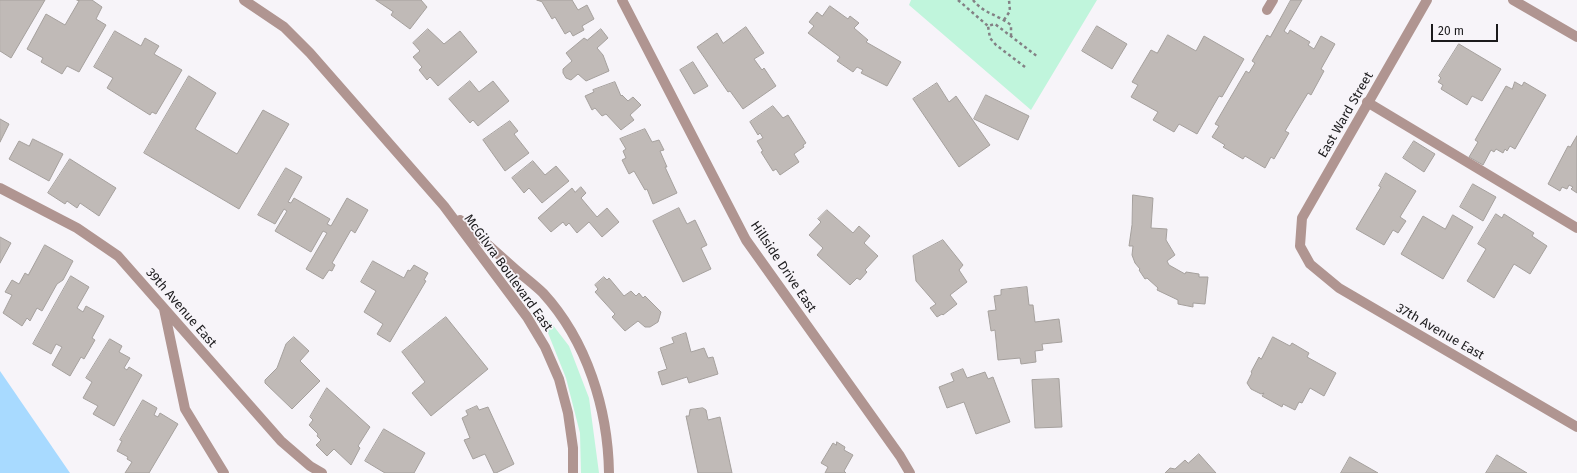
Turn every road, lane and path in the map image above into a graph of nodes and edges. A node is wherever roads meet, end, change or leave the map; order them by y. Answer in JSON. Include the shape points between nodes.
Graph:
{"nodes":[{"id":1,"x":244,"y":0,"type":"edge"},
{"id":2,"x":622,"y":0,"type":"edge"},
{"id":3,"x":958,"y":0,"type":"edge"},
{"id":4,"x":973,"y":0,"type":"edge"},
{"id":5,"x":1008,"y":0,"type":"edge"},
{"id":6,"x":1273,"y":0,"type":"edge"},
{"id":7,"x":1427,"y":0,"type":"edge"},
{"id":8,"x":1514,"y":0,"type":"edge"},
{"id":9,"x":1267,"y":10,"type":"dead end"},
{"id":10,"x":1004,"y":20,"type":"junction"},
{"id":11,"x":988,"y":26,"type":"junction"},
{"id":12,"x":1011,"y":36,"type":"junction"},
{"id":13,"x":1577,"y":37,"type":"edge"},
{"id":14,"x":1038,"y":57,"type":"dead end"},
{"id":15,"x":1025,"y":67,"type":"dead end"},
{"id":16,"x":1367,"y":102,"type":"junction"},
{"id":17,"x":0,"y":188,"type":"edge"},
{"id":18,"x":444,"y":206,"type":"junction"},
{"id":19,"x":1577,"y":228,"type":"edge"},
{"id":20,"x":1300,"y":246,"type":"joint"},
{"id":21,"x":164,"y":309,"type":"junction"},
{"id":22,"x":1577,"y":427,"type":"edge"},
{"id":23,"x":224,"y":473,"type":"edge"},
{"id":24,"x":322,"y":473,"type":"edge"},
{"id":25,"x":573,"y":473,"type":"edge"},
{"id":26,"x":609,"y":473,"type":"edge"},
{"id":27,"x":910,"y":473,"type":"edge"}],
"edges":[{"from":1,"to":18,"type":"street","name":"McGilvra Boulevard East","via":[[297,39]]},
{"from":2,"to":27,"type":"street","name":"Hillside Drive East","via":[[746,240],[908,466]]},
{"from":3,"to":11,"type":"path"},
{"from":4,"to":10,"type":"path","via":[[987,14],[995,14]]},
{"from":5,"to":10,"type":"path","via":[[1010,11]]},
{"from":6,"to":9,"type":"street"},
{"from":7,"to":16,"type":"street","name":"East Ward Street"},
{"from":8,"to":13,"type":"street"},
{"from":10,"to":12,"type":"path","via":[[1011,25]]},
{"from":11,"to":12,"type":"path","via":[[995,24]]},
{"from":11,"to":15,"type":"path","via":[[990,38]]},
{"from":12,"to":14,"type":"path"},
{"from":16,"to":19,"type":"street"},
{"from":16,"to":20,"type":"street","name":"East Ward Street","via":[[1302,218]]},
{"from":17,"to":21,"type":"street","name":"39th Avenue East","via":[[77,228],[118,256]]},
{"from":18,"to":25,"type":"street","name":"McGilvra Boulevard East","via":[[527,317],[545,347],[559,379],[568,413],[573,448]]},
{"from":18,"to":26,"type":"street","name":"McGilvra Boulevard East","via":[[543,293],[572,334],[588,366],[597,393],[604,421]]},
{"from":20,"to":22,"type":"street","name":"37th Avenue East","via":[[1310,264],[1339,288]]},
{"from":21,"to":23,"type":"street","via":[[185,408]]},
{"from":21,"to":24,"type":"street","name":"39th Avenue East","via":[[281,441]]}]}
